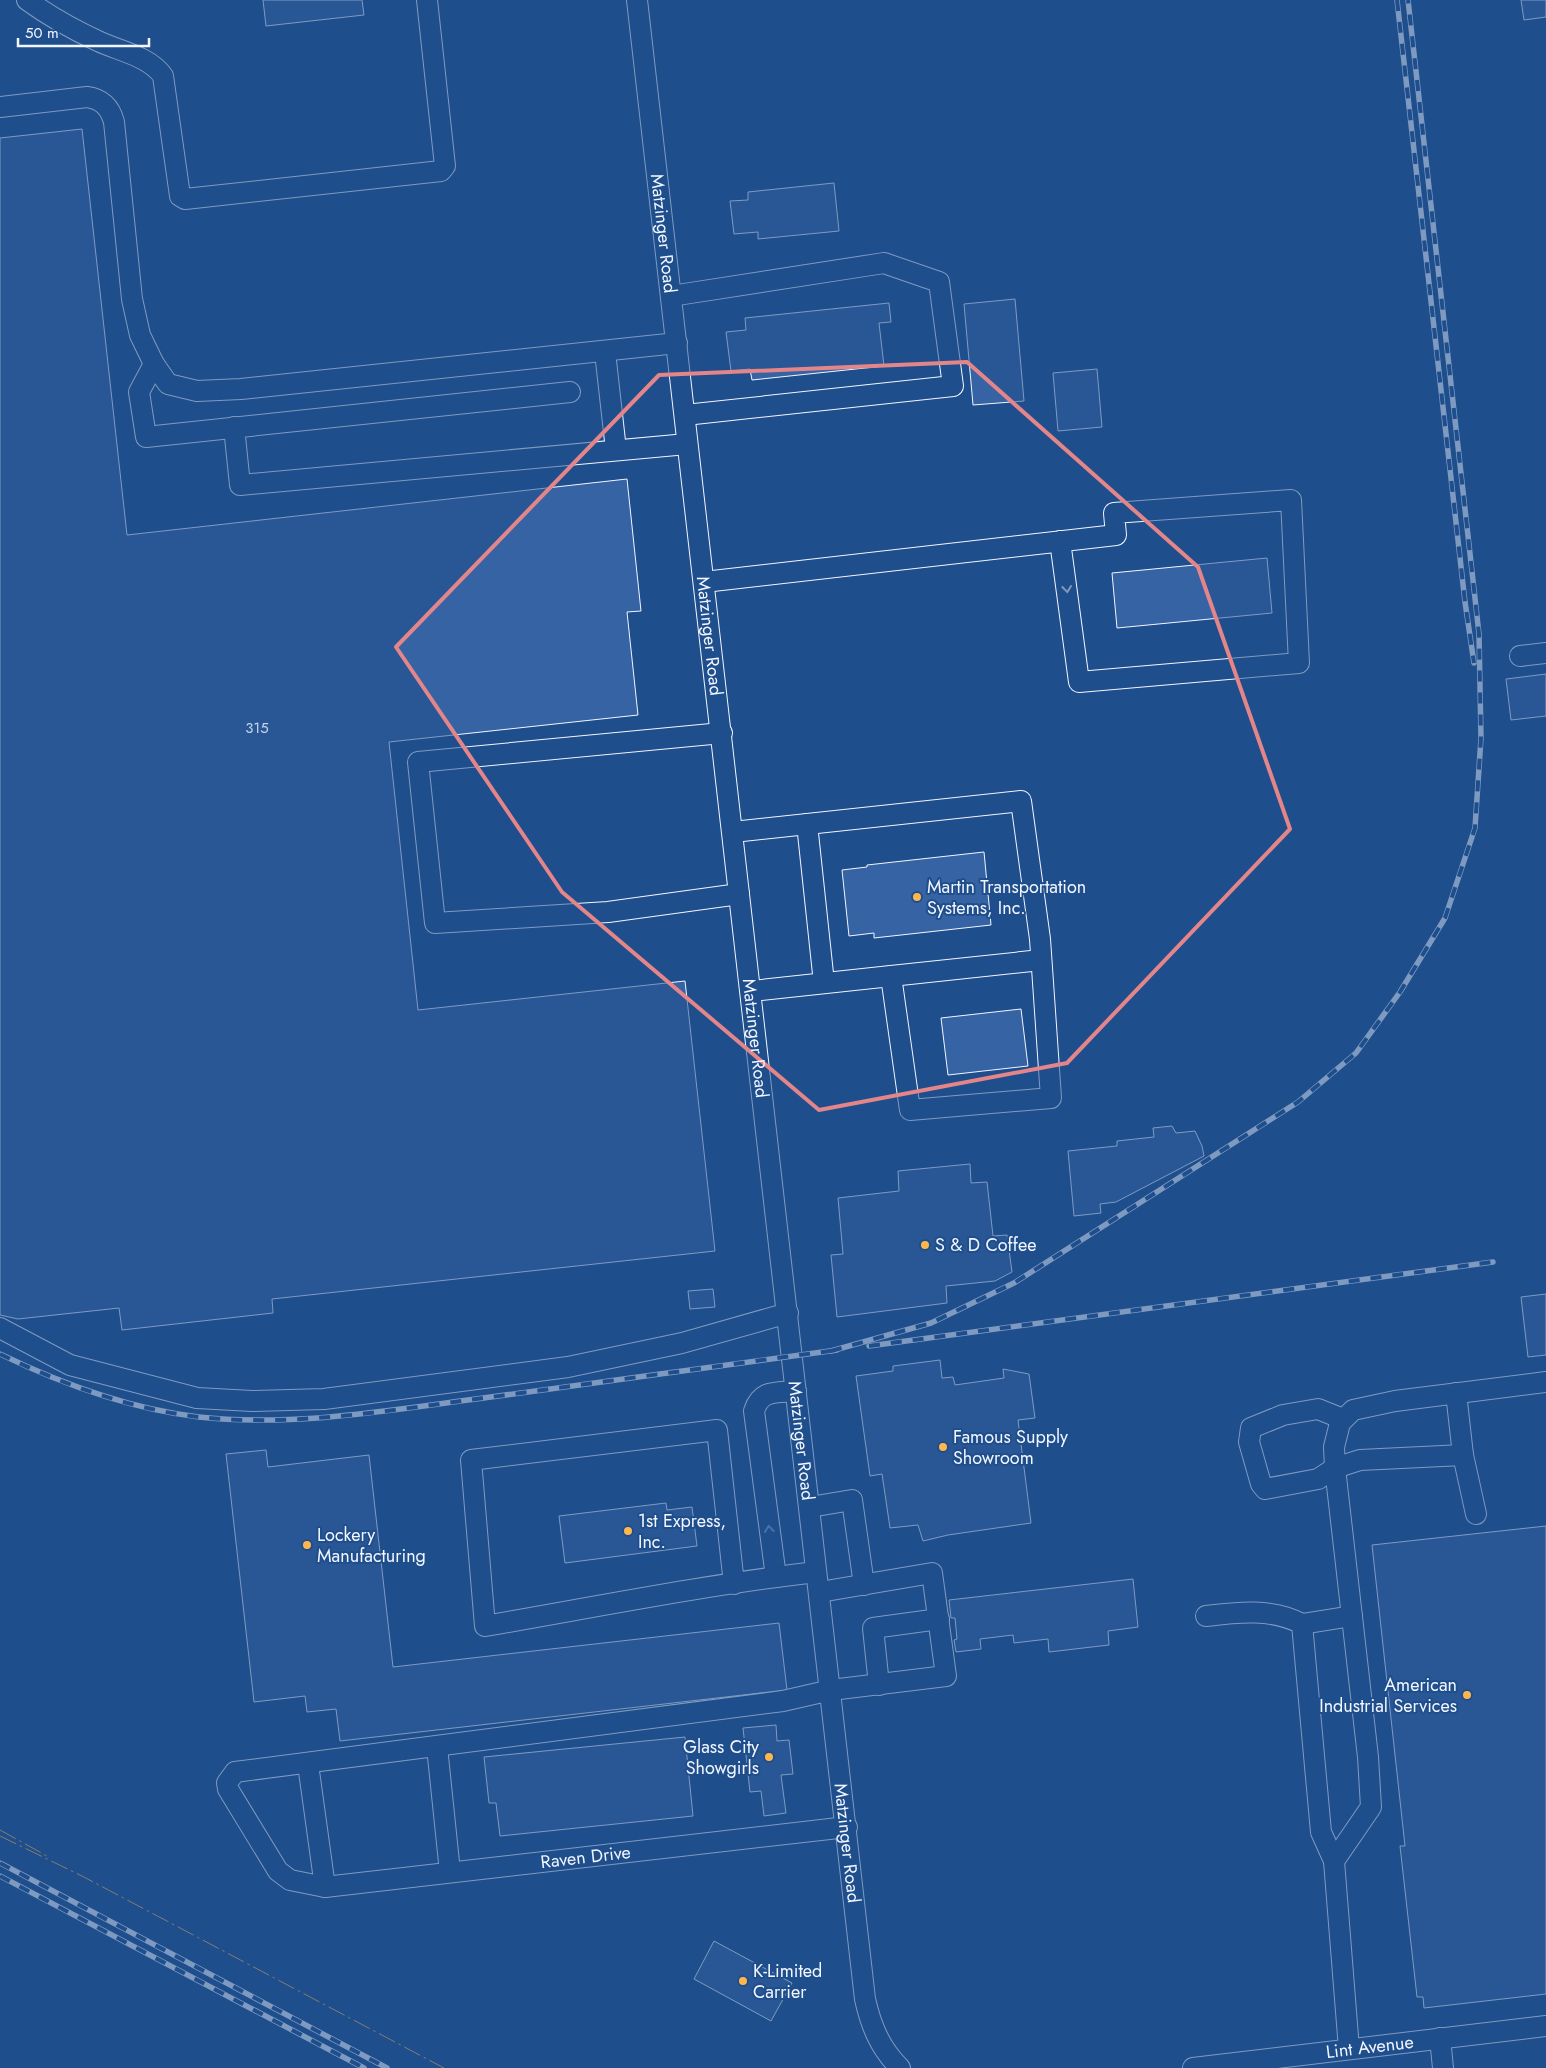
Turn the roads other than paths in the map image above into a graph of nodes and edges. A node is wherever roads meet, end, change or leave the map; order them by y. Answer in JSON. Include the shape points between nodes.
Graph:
{"nodes":[{"id":1,"x":27,"y":0,"type":"edge"},
{"id":2,"x":427,"y":0,"type":"edge"},
{"id":3,"x":637,"y":0,"type":"edge"},
{"id":4,"x":0,"y":107,"type":"edge"},
{"id":5,"x":671,"y":296,"type":"junction"},
{"id":6,"x":677,"y":343,"type":"junction"},
{"id":7,"x":605,"y":352,"type":"junction"},
{"id":8,"x":154,"y":364,"type":"junction"},
{"id":9,"x":570,"y":392,"type":"dead end"},
{"id":10,"x":685,"y":415,"type":"junction"},
{"id":11,"x":234,"y":427,"type":"junction"},
{"id":12,"x":687,"y":444,"type":"junction"},
{"id":13,"x":616,"y":450,"type":"junction"},
{"id":14,"x":1060,"y":541,"type":"junction"},
{"id":15,"x":704,"y":582,"type":"junction"},
{"id":16,"x":1546,"y":653,"type":"edge"},
{"id":17,"x":1520,"y":656,"type":"dead end"},
{"id":18,"x":722,"y":733,"type":"junction"},
{"id":19,"x":807,"y":824,"type":"junction"},
{"id":20,"x":733,"y":832,"type":"junction"},
{"id":21,"x":739,"y":894,"type":"junction"},
{"id":22,"x":1041,"y":960,"type":"junction"},
{"id":23,"x":891,"y":976,"type":"junction"},
{"id":24,"x":824,"y":982,"type":"junction"},
{"id":25,"x":752,"y":992,"type":"junction"},
{"id":26,"x":788,"y":1313,"type":"junction"},
{"id":27,"x":0,"y":1328,"type":"edge"},
{"id":28,"x":1546,"y":1382,"type":"edge"},
{"id":29,"x":796,"y":1391,"type":"junction"},
{"id":30,"x":1456,"y":1393,"type":"junction"},
{"id":31,"x":1344,"y":1419,"type":"junction"},
{"id":32,"x":1463,"y":1455,"type":"junction"},
{"id":33,"x":1335,"y":1468,"type":"junction"},
{"id":34,"x":810,"y":1508,"type":"junction"},
{"id":35,"x":1476,"y":1514,"type":"dead end"},
{"id":36,"x":776,"y":1577,"type":"junction"},
{"id":37,"x":818,"y":1582,"type":"junction"},
{"id":38,"x":734,"y":1584,"type":"junction"},
{"id":39,"x":864,"y":1585,"type":"junction"},
{"id":40,"x":1206,"y":1616,"type":"dead end"},
{"id":41,"x":1352,"y":1616,"type":"junction"},
{"id":42,"x":938,"y":1619,"type":"junction"},
{"id":43,"x":1302,"y":1624,"type":"junction"},
{"id":44,"x":879,"y":1685,"type":"junction"},
{"id":45,"x":831,"y":1690,"type":"junction"},
{"id":46,"x":437,"y":1747,"type":"junction"},
{"id":47,"x":308,"y":1764,"type":"junction"},
{"id":48,"x":847,"y":1827,"type":"junction"},
{"id":49,"x":1334,"y":1861,"type":"junction"},
{"id":50,"x":450,"y":1872,"type":"junction"},
{"id":51,"x":325,"y":1887,"type":"junction"},
{"id":52,"x":1546,"y":2026,"type":"edge"},
{"id":53,"x":1440,"y":2038,"type":"junction"},
{"id":54,"x":1349,"y":2049,"type":"junction"},
{"id":55,"x":900,"y":2068,"type":"edge"},
{"id":56,"x":1193,"y":2068,"type":"edge"},
{"id":57,"x":1443,"y":2068,"type":"edge"}],
"edges":[{"from":1,"to":2,"type":"street","via":[[97,40],[159,70],[163,76],[180,196],[184,199],[441,171],[445,166]]},
{"from":3,"to":5,"type":"street","name":"Matzinger Road"},
{"from":4,"to":8,"type":"street","via":[[87,97],[96,98],[108,107],[114,122],[132,299],[140,335]]},
{"from":5,"to":6,"type":"street","name":"Matzinger Road"},
{"from":5,"to":10,"type":"street","via":[[884,263],[939,282],[953,386]]},
{"from":6,"to":7,"type":"street"},
{"from":6,"to":10,"type":"street","name":"Matzinger Road"},
{"from":7,"to":8,"type":"street","via":[[197,391],[168,384]]},
{"from":7,"to":13,"type":"street"},
{"from":8,"to":11,"type":"street","via":[[139,392],[146,436]]},
{"from":9,"to":11,"type":"street"},
{"from":10,"to":12,"type":"street","name":"Matzinger Road"},
{"from":11,"to":13,"type":"street","via":[[240,486]]},
{"from":12,"to":13,"type":"street"},
{"from":12,"to":15,"type":"street","name":"Matzinger Road"},
{"from":14,"to":14,"type":"street","one_way":true,"via":[[1079,682],[1299,662],[1291,500],[1114,513],[1116,534]]},
{"from":14,"to":15,"type":"street"},
{"from":15,"to":18,"type":"street","name":"Matzinger Road"},
{"from":16,"to":17,"type":"street"},
{"from":18,"to":20,"type":"street","name":"Matzinger Road"},
{"from":18,"to":21,"type":"street","via":[[418,762],[435,923],[608,912]]},
{"from":19,"to":20,"type":"street"},
{"from":19,"to":22,"type":"street","via":[[1021,801]]},
{"from":19,"to":24,"type":"street"},
{"from":20,"to":21,"type":"street","name":"Matzinger Road"},
{"from":21,"to":25,"type":"street","name":"Matzinger Road"},
{"from":22,"to":23,"type":"street"},
{"from":22,"to":23,"type":"street","via":[[1051,1098],[910,1110]]},
{"from":23,"to":24,"type":"street"},
{"from":24,"to":25,"type":"street"},
{"from":25,"to":26,"type":"street","name":"Matzinger Road"},
{"from":26,"to":27,"type":"street","via":[[682,1343],[568,1367],[324,1399],[252,1401],[197,1398],[70,1365]]},
{"from":26,"to":29,"type":"street","name":"Matzinger Road"},
{"from":28,"to":30,"type":"street"},
{"from":29,"to":34,"type":"street","name":"Matzinger Road"},
{"from":36,"to":29,"type":"street","one_way":true,"via":[[754,1411],[758,1400],[766,1394]]},
{"from":30,"to":31,"type":"street","via":[[1387,1402],[1353,1410]]},
{"from":30,"to":32,"type":"street"},
{"from":31,"to":33,"type":"street","via":[[1334,1447]]},
{"from":31,"to":33,"type":"street","via":[[1318,1409],[1284,1415],[1251,1428],[1249,1442],[1265,1489],[1318,1479]]},
{"from":32,"to":33,"type":"street","via":[[1360,1460]]},
{"from":32,"to":35,"type":"street"},
{"from":33,"to":41,"type":"street"},
{"from":34,"to":37,"type":"street","name":"Matzinger Road"},
{"from":34,"to":39,"type":"street","via":[[852,1500]]},
{"from":36,"to":37,"type":"street"},
{"from":36,"to":38,"type":"street"},
{"from":37,"to":39,"type":"street"},
{"from":37,"to":45,"type":"street","name":"Matzinger Road"},
{"from":38,"to":38,"type":"street","via":[[485,1626],[471,1460],[717,1430]]},
{"from":39,"to":42,"type":"street","via":[[932,1573]]},
{"from":40,"to":43,"type":"street","via":[[1260,1613],[1289,1617]]},
{"from":41,"to":43,"type":"street"},
{"from":41,"to":49,"type":"street","via":[[1371,1807]]},
{"from":42,"to":44,"type":"street","via":[[873,1628]]},
{"from":42,"to":44,"type":"street","via":[[946,1676]]},
{"from":43,"to":49,"type":"street","via":[[1322,1832]]},
{"from":44,"to":45,"type":"street"},
{"from":45,"to":46,"type":"street","via":[[783,1701]]},
{"from":45,"to":48,"type":"street","name":"Matzinger Road"},
{"from":46,"to":47,"type":"street"},
{"from":46,"to":50,"type":"street"},
{"from":47,"to":51,"type":"street"},
{"from":47,"to":51,"type":"street","name":"Raven Drive","via":[[235,1772],[227,1783],[278,1872],[290,1880]]},
{"from":48,"to":50,"type":"street","name":"Raven Drive"},
{"from":48,"to":55,"type":"street","name":"Matzinger Road","via":[[870,2022],[878,2041]]},
{"from":49,"to":54,"type":"street"},
{"from":50,"to":51,"type":"street","name":"Raven Drive"},
{"from":52,"to":53,"type":"street","name":"Lint Avenue"},
{"from":53,"to":54,"type":"street","name":"Lint Avenue"},
{"from":53,"to":57,"type":"street"},
{"from":54,"to":56,"type":"street","name":"Lint Avenue"}]}
